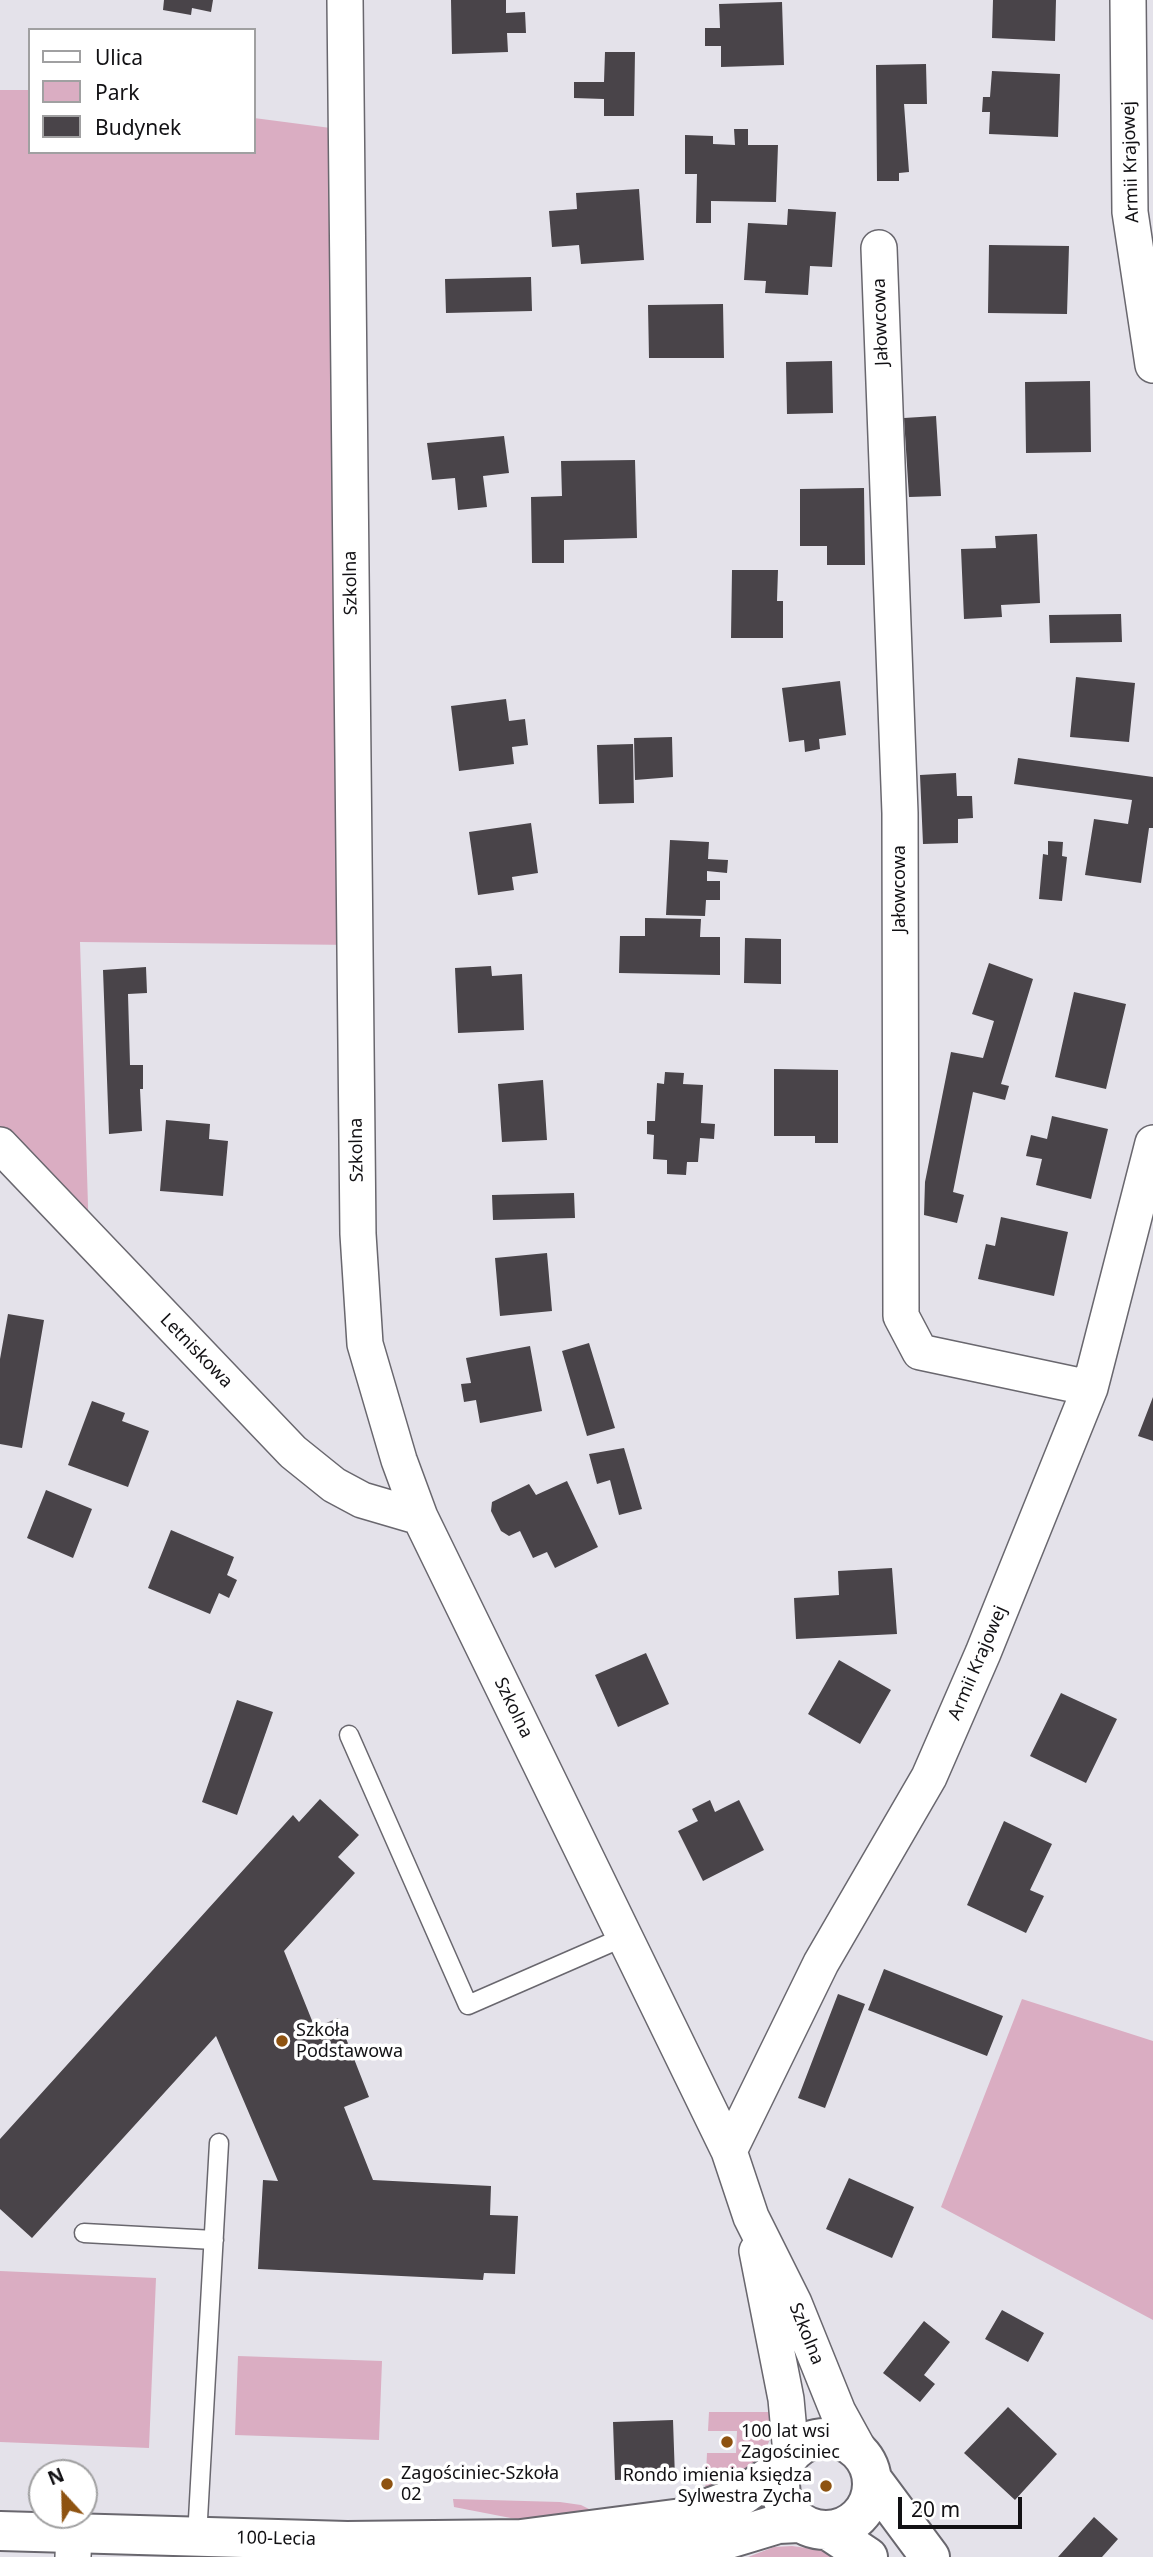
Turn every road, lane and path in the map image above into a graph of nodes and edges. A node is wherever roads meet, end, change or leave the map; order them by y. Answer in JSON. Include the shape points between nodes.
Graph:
{"nodes":[{"id":1,"x":345,"y":0,"type":"edge"},
{"id":2,"x":1128,"y":0,"type":"edge"},
{"id":3,"x":878,"y":248,"type":"dead end"},
{"id":4,"x":1153,"y":365,"type":"edge"},
{"id":5,"x":1153,"y":1143,"type":"edge"},
{"id":6,"x":0,"y":1144,"type":"edge"},
{"id":7,"x":1090,"y":1388,"type":"junction"},
{"id":8,"x":420,"y":1517,"type":"junction"},
{"id":9,"x":349,"y":1735,"type":"dead end"},
{"id":10,"x":624,"y":1937,"type":"junction"},
{"id":11,"x":219,"y":2143,"type":"dead end"},
{"id":12,"x":729,"y":2151,"type":"junction"},
{"id":13,"x":751,"y":2217,"type":"junction"},
{"id":14,"x":85,"y":2233,"type":"dead end"},
{"id":15,"x":214,"y":2240,"type":"junction"},
{"id":16,"x":787,"y":2460,"type":"junction"},
{"id":17,"x":866,"y":2465,"type":"junction"},
{"id":18,"x":814,"y":2527,"type":"junction"},
{"id":19,"x":0,"y":2530,"type":"edge"},
{"id":20,"x":197,"y":2537,"type":"junction"},
{"id":21,"x":521,"y":2539,"type":"junction"},
{"id":22,"x":687,"y":2542,"type":"edge"},
{"id":23,"x":73,"y":2544,"type":"edge"},
{"id":24,"x":631,"y":2557,"type":"edge"},
{"id":25,"x":640,"y":2557,"type":"edge"},
{"id":26,"x":868,"y":2557,"type":"edge"},
{"id":27,"x":930,"y":2557,"type":"edge"}],
"edges":[{"from":1,"to":8,"type":"street","name":"Szkolna","via":[[358,1234],[365,1344]]},
{"from":2,"to":4,"type":"street","name":"Armii Krajowej","via":[[1130,212]]},
{"from":3,"to":7,"type":"street","name":"Jałowcowa","via":[[900,813],[901,1316],[920,1352]]},
{"from":5,"to":7,"type":"street","name":"Armii Krajowej"},
{"from":6,"to":8,"type":"street","name":"Letniskowa","via":[[293,1452],[334,1485],[362,1500]]},
{"from":7,"to":12,"type":"street","name":"Armii Krajowej","via":[[929,1777],[821,1963]]},
{"from":8,"to":10,"type":"street","name":"Szkolna"},
{"from":9,"to":10,"type":"lane","via":[[468,2005]]},
{"from":10,"to":12,"type":"street","name":"Szkolna"},
{"from":11,"to":15,"type":"lane"},
{"from":12,"to":13,"type":"street","name":"Szkolna"},
{"from":13,"to":16,"type":"street","name":"Szkolna","via":[[786,2399]]},
{"from":13,"to":17,"type":"street","name":"Szkolna"},
{"from":14,"to":15,"type":"lane"},
{"from":15,"to":20,"type":"lane"},
{"from":16,"to":17,"type":"street","via":[[818,2438],[847,2443]]},
{"from":16,"to":18,"type":"street","via":[[779,2482],[781,2498]]},
{"from":16,"to":22,"type":"street","name":"100-Lecia"},
{"from":17,"to":18,"type":"street","via":[[872,2494],[856,2520]]},
{"from":17,"to":27,"type":"street"},
{"from":18,"to":22,"type":"street","name":"100-Lecia","via":[[778,2524]]},
{"from":18,"to":26,"type":"street"},
{"from":19,"to":23,"type":"street","name":"100-Lecia"},
{"from":20,"to":21,"type":"street","name":"100-Lecia"},
{"from":20,"to":23,"type":"street","name":"100-Lecia"},
{"from":21,"to":22,"type":"street","name":"100-Lecia","via":[[593,2527]]},
{"from":21,"to":24,"type":"street","name":"100-Lecia","via":[[590,2555]]},
{"from":22,"to":25,"type":"street","name":"100-Lecia"}]}
